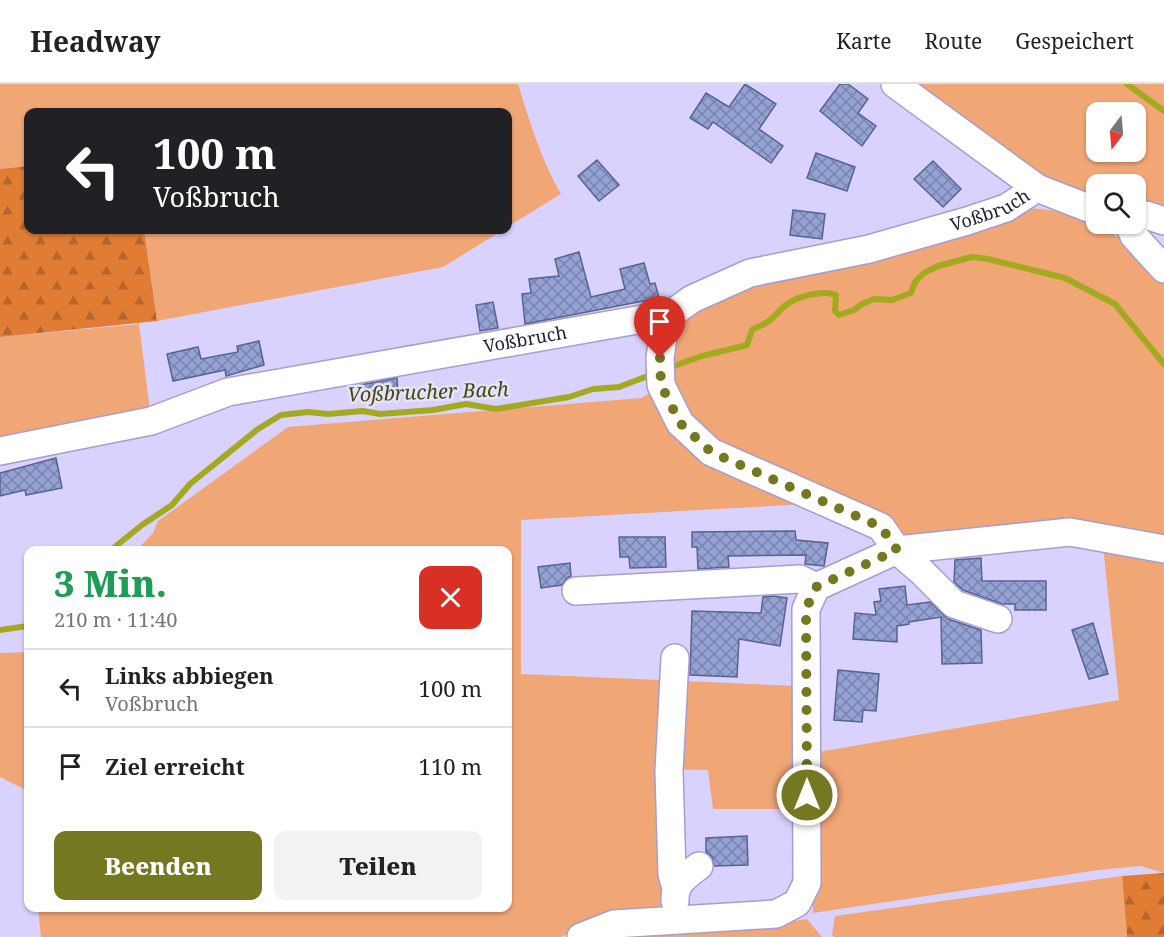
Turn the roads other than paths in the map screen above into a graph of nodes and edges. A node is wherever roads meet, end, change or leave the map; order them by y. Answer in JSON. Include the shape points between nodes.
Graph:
{"nodes":[{"id":1,"x":895,"y":84,"type":"edge"},
{"id":2,"x":1038,"y":188,"type":"junction"},
{"id":3,"x":1086,"y":208,"type":"edge"},
{"id":4,"x":1146,"y":215,"type":"edge"},
{"id":5,"x":1164,"y":221,"type":"edge"},
{"id":6,"x":1133,"y":234,"type":"edge"},
{"id":7,"x":1164,"y":269,"type":"edge"},
{"id":8,"x":671,"y":314,"type":"junction"},
{"id":9,"x":0,"y":451,"type":"edge"},
{"id":10,"x":1164,"y":549,"type":"edge"},
{"id":11,"x":897,"y":550,"type":"junction"},
{"id":12,"x":816,"y":587,"type":"junction"},
{"id":13,"x":576,"y":591,"type":"dead end"},
{"id":14,"x":998,"y":619,"type":"dead end"},
{"id":15,"x":675,"y":658,"type":"dead end"},
{"id":16,"x":699,"y":866,"type":"dead end"},
{"id":17,"x":676,"y":888,"type":"junction"},
{"id":18,"x":675,"y":920,"type":"junction"},
{"id":19,"x":581,"y":937,"type":"edge"}],
"edges":[{"from":1,"to":2,"type":"street","name":"Voßbruch"},
{"from":2,"to":3,"type":"street","name":"Voßbruch"},
{"from":2,"to":8,"type":"street","name":"Voßbruch","via":[[1006,208],[967,221],[869,249],[750,273],[692,299]]},
{"from":4,"to":5,"type":"street"},
{"from":6,"to":7,"type":"street"},
{"from":8,"to":9,"type":"street","name":"Voßbruch","via":[[228,392],[151,421]]},
{"from":8,"to":11,"type":"street","via":[[660,358],[661,385],[680,423],[711,452],[881,527]]},
{"from":10,"to":11,"type":"street","via":[[1070,531]]},
{"from":11,"to":12,"type":"street"},
{"from":11,"to":14,"type":"street","via":[[954,604]]},
{"from":12,"to":13,"type":"street","via":[[800,579]]},
{"from":12,"to":18,"type":"street","via":[[806,609],[807,883],[797,903],[777,914]]},
{"from":15,"to":17,"type":"street","via":[[669,771],[672,874]]},
{"from":16,"to":17,"type":"street"},
{"from":17,"to":18,"type":"street"},
{"from":18,"to":19,"type":"street","via":[[614,924]]}]}
